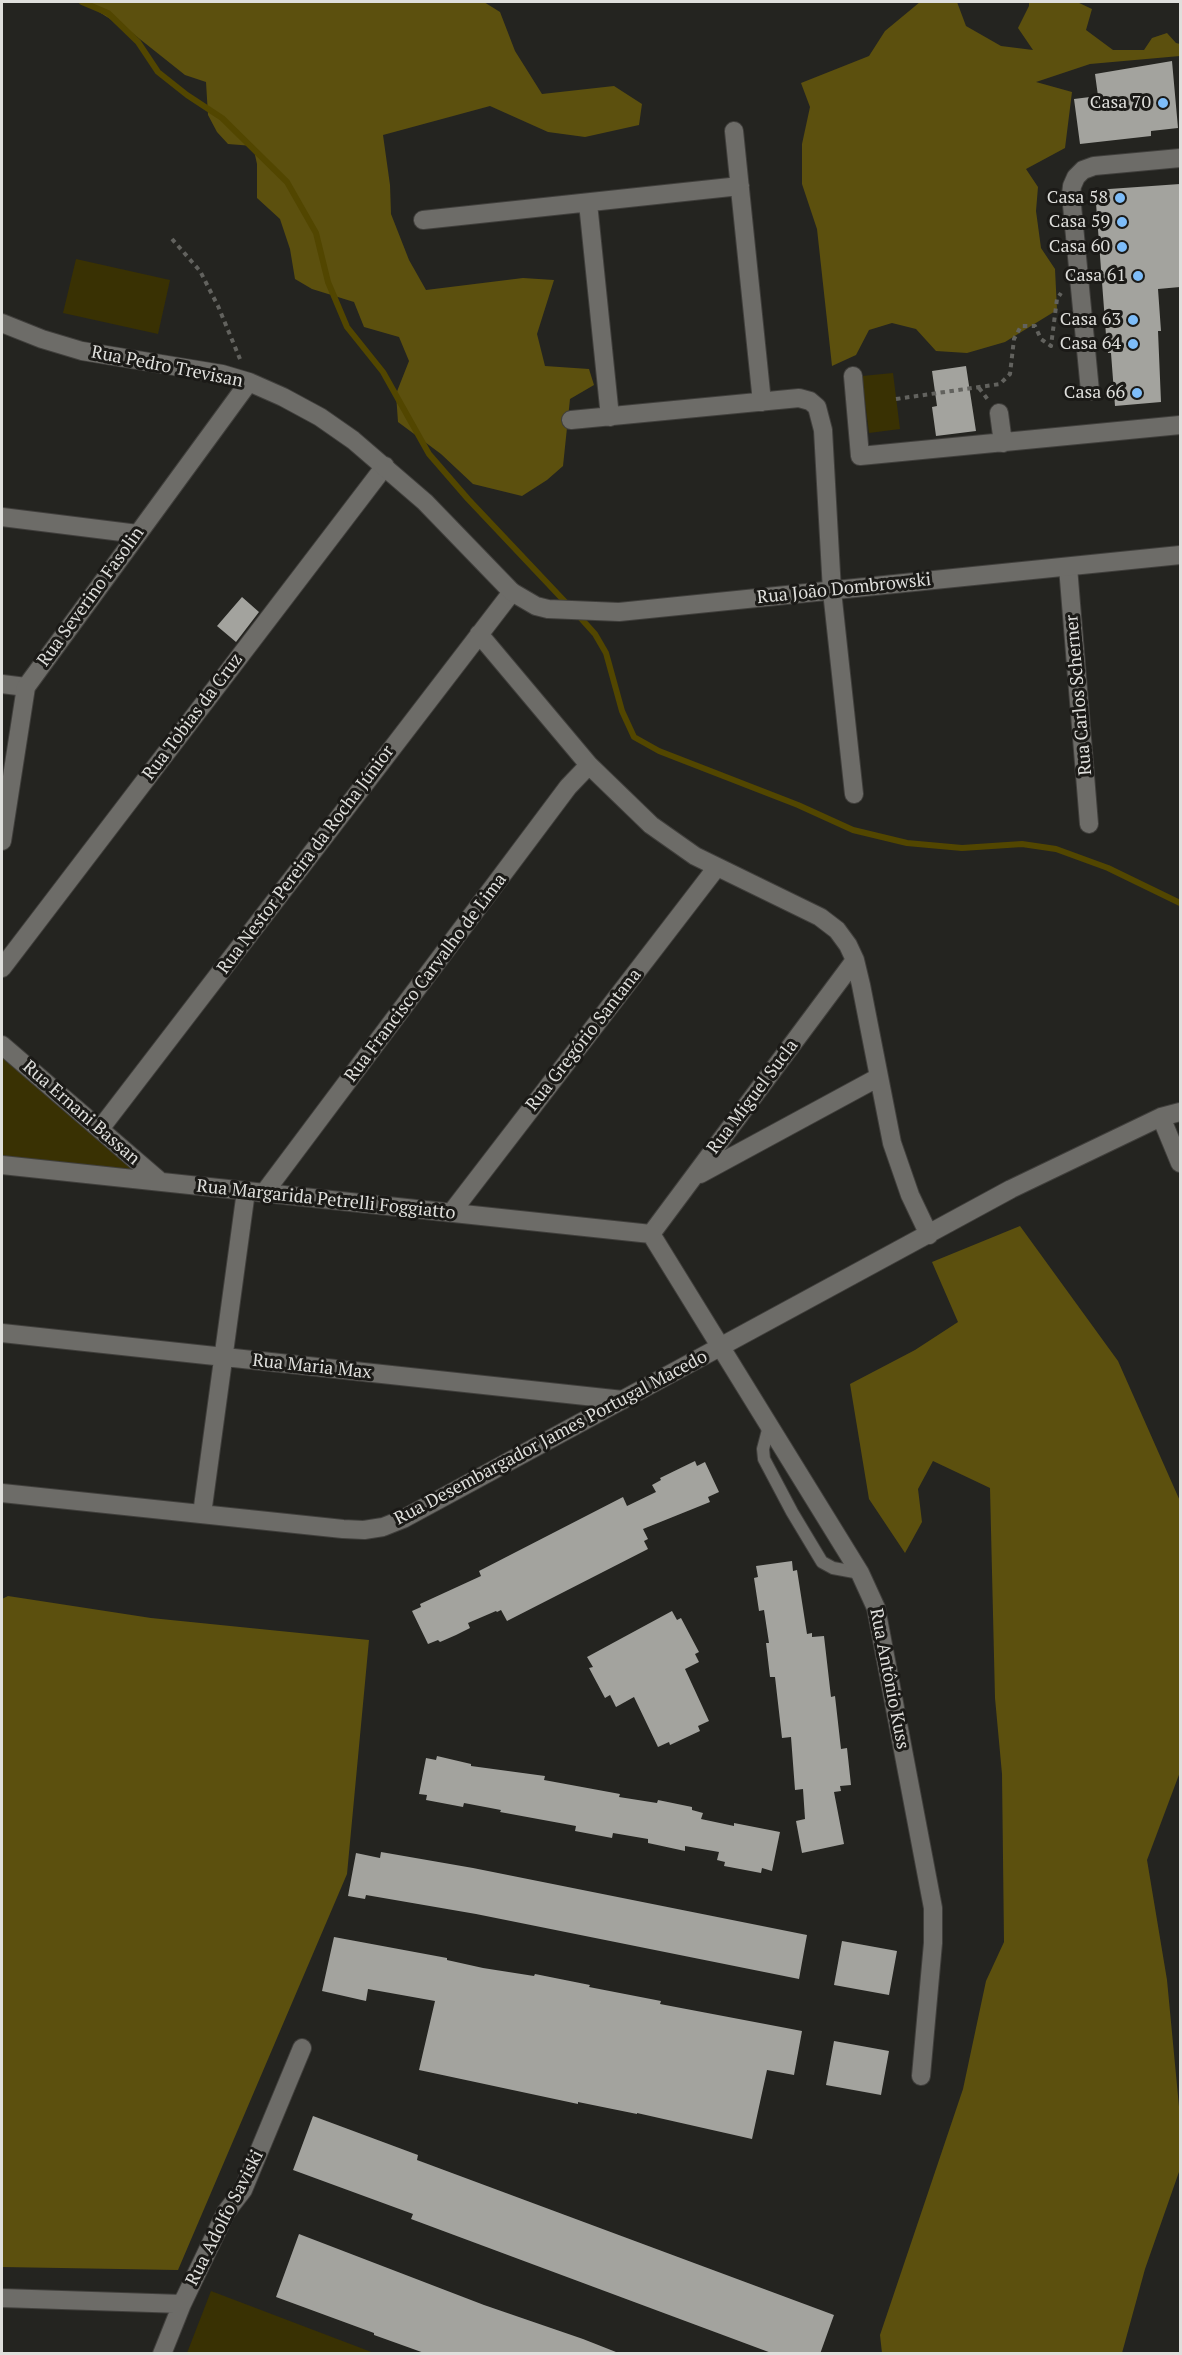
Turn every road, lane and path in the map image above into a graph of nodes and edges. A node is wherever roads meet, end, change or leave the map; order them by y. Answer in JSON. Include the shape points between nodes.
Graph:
{"nodes":[{"id":1,"x":734,"y":131,"type":"dead end"},
{"id":2,"x":1180,"y":158,"type":"edge"},
{"id":3,"x":740,"y":186,"type":"junction"},
{"id":4,"x":588,"y":203,"type":"junction"},
{"id":5,"x":423,"y":220,"type":"dead end"},
{"id":6,"x":172,"y":238,"type":"dead end"},
{"id":7,"x":1079,"y":282,"type":"junction"},
{"id":8,"x":2,"y":323,"type":"edge"},
{"id":9,"x":853,"y":376,"type":"dead end"},
{"id":10,"x":249,"y":382,"type":"junction"},
{"id":11,"x":1090,"y":391,"type":"dead end"},
{"id":12,"x":896,"y":399,"type":"dead end"},
{"id":13,"x":762,"y":402,"type":"junction"},
{"id":14,"x":999,"y":412,"type":"dead end"},
{"id":15,"x":610,"y":417,"type":"junction"},
{"id":16,"x":571,"y":420,"type":"dead end"},
{"id":17,"x":1180,"y":425,"type":"edge"},
{"id":18,"x":1003,"y":443,"type":"junction"},
{"id":19,"x":385,"y":466,"type":"junction"},
{"id":20,"x":2,"y":517,"type":"edge"},
{"id":21,"x":138,"y":534,"type":"junction"},
{"id":22,"x":1180,"y":555,"type":"edge"},
{"id":23,"x":1068,"y":567,"type":"junction"},
{"id":24,"x":832,"y":591,"type":"junction"},
{"id":25,"x":512,"y":592,"type":"junction"},
{"id":26,"x":479,"y":634,"type":"junction"},
{"id":27,"x":2,"y":684,"type":"edge"},
{"id":28,"x":26,"y":687,"type":"junction"},
{"id":29,"x":589,"y":765,"type":"junction"},
{"id":30,"x":854,"y":794,"type":"dead end"},
{"id":31,"x":1089,"y":824,"type":"dead end"},
{"id":32,"x":2,"y":840,"type":"edge"},
{"id":33,"x":717,"y":867,"type":"junction"},
{"id":34,"x":855,"y":960,"type":"junction"},
{"id":35,"x":2,"y":968,"type":"edge"},
{"id":36,"x":2,"y":1045,"type":"edge"},
{"id":37,"x":879,"y":1077,"type":"junction"},
{"id":38,"x":1180,"y":1112,"type":"edge"},
{"id":39,"x":1161,"y":1117,"type":"junction"},
{"id":40,"x":100,"y":1129,"type":"junction"},
{"id":41,"x":1180,"y":1163,"type":"edge"},
{"id":42,"x":2,"y":1165,"type":"edge"},
{"id":43,"x":693,"y":1178,"type":"junction"},
{"id":44,"x":161,"y":1182,"type":"junction"},
{"id":45,"x":246,"y":1191,"type":"junction"},
{"id":46,"x":264,"y":1193,"type":"junction"},
{"id":47,"x":451,"y":1213,"type":"junction"},
{"id":48,"x":651,"y":1234,"type":"junction"},
{"id":49,"x":929,"y":1235,"type":"junction"},
{"id":50,"x":2,"y":1333,"type":"edge"},
{"id":51,"x":720,"y":1348,"type":"junction"},
{"id":52,"x":223,"y":1358,"type":"junction"},
{"id":53,"x":623,"y":1400,"type":"junction"},
{"id":54,"x":769,"y":1426,"type":"junction"},
{"id":55,"x":2,"y":1492,"type":"edge"},
{"id":56,"x":202,"y":1514,"type":"junction"},
{"id":57,"x":860,"y":1574,"type":"junction"},
{"id":58,"x":302,"y":2048,"type":"dead end"},
{"id":59,"x":921,"y":2076,"type":"dead end"},
{"id":60,"x":2,"y":2298,"type":"edge"},
{"id":61,"x":182,"y":2304,"type":"junction"},
{"id":62,"x":162,"y":2354,"type":"edge"}],
"edges":[{"from":1,"to":3,"type":"street"},
{"from":2,"to":7,"type":"street","via":[[1094,166],[1076,177],[1071,195]]},
{"from":3,"to":4,"type":"street"},
{"from":3,"to":13,"type":"street"},
{"from":4,"to":5,"type":"street"},
{"from":4,"to":15,"type":"street"},
{"from":6,"to":10,"type":"path","via":[[200,271]]},
{"from":7,"to":11,"type":"street"},
{"from":7,"to":12,"type":"path","via":[[1066,287],[1057,299],[1051,346],[1041,339],[1035,326],[1021,326],[1014,339],[1010,374],[1000,384]]},
{"from":8,"to":10,"type":"street","name":"Rua Pedro Trevisan","via":[[82,351],[202,370]]},
{"from":9,"to":18,"type":"street","via":[[860,456]]},
{"from":10,"to":19,"type":"street","name":"Rua Pedro Trevisan","via":[[320,417]]},
{"from":10,"to":21,"type":"street","name":"Rua Severino Fasolin"},
{"from":13,"to":15,"type":"street"},
{"from":13,"to":24,"type":"street","via":[[800,398],[817,407],[823,430]]},
{"from":14,"to":18,"type":"street"},
{"from":15,"to":16,"type":"street"},
{"from":17,"to":18,"type":"street"},
{"from":19,"to":25,"type":"street","name":"Rua Pedro Trevisan"},
{"from":19,"to":35,"type":"street","name":"Rua Tobias da Cruz"},
{"from":20,"to":21,"type":"street"},
{"from":21,"to":28,"type":"street","name":"Rua Severino Fasolin"},
{"from":22,"to":23,"type":"street","name":"Rua João Dombrowski"},
{"from":23,"to":24,"type":"street","name":"Rua João Dombrowski"},
{"from":23,"to":31,"type":"street","name":"Rua Carlos Scherner"},
{"from":24,"to":25,"type":"street","name":"Rua João Dombrowski","via":[[600,612],[557,611],[536,606]]},
{"from":24,"to":30,"type":"street"},
{"from":25,"to":26,"type":"street","name":"Rua Nestor Pereira da Rocha Júnior"},
{"from":26,"to":29,"type":"street"},
{"from":26,"to":40,"type":"street","name":"Rua Nestor Pereira da Rocha Júnior"},
{"from":27,"to":28,"type":"street"},
{"from":28,"to":32,"type":"street","name":"Rua Severino Fasolin"},
{"from":29,"to":33,"type":"street","via":[[651,825]]},
{"from":29,"to":46,"type":"street","name":"Rua Francisco Carvalho de Lima"},
{"from":33,"to":34,"type":"street","via":[[820,917],[837,930]]},
{"from":33,"to":47,"type":"street","name":"Rua Gregório Santana"},
{"from":34,"to":37,"type":"street"},
{"from":34,"to":43,"type":"street","name":"Rua Miguel Sucla"},
{"from":36,"to":40,"type":"street","name":"Rua Ernani Bassan"},
{"from":37,"to":43,"type":"street"},
{"from":37,"to":49,"type":"street","via":[[900,1169]]},
{"from":38,"to":39,"type":"street","name":"Rua Desembargador James Portugal Macedo"},
{"from":39,"to":41,"type":"street"},
{"from":39,"to":49,"type":"street","name":"Rua Desembargador James Portugal Macedo","via":[[1011,1189]]},
{"from":40,"to":44,"type":"street","name":"Rua Ernani Bassan"},
{"from":42,"to":44,"type":"street","name":"Rua Margarida Petrelli Foggiatto"},
{"from":43,"to":48,"type":"street","name":"Rua Miguel Sucla"},
{"from":44,"to":45,"type":"street","name":"Rua Margarida Petrelli Foggiatto"},
{"from":45,"to":46,"type":"street","name":"Rua Margarida Petrelli Foggiatto"},
{"from":45,"to":52,"type":"street"},
{"from":46,"to":47,"type":"street","name":"Rua Margarida Petrelli Foggiatto"},
{"from":47,"to":48,"type":"street","name":"Rua Margarida Petrelli Foggiatto"},
{"from":48,"to":51,"type":"street","name":"Rua Antônio Kuss"},
{"from":49,"to":51,"type":"street","name":"Rua Desembargador James Portugal Macedo"},
{"from":50,"to":52,"type":"street","name":"Rua Maria Max"},
{"from":51,"to":53,"type":"street","name":"Rua Desembargador James Portugal Macedo"},
{"from":51,"to":54,"type":"street","name":"Rua Antônio Kuss"},
{"from":52,"to":53,"type":"street","name":"Rua Maria Max"},
{"from":52,"to":56,"type":"street"},
{"from":53,"to":56,"type":"street","name":"Rua Desembargador James Portugal Macedo","via":[[383,1527],[344,1529]]},
{"from":54,"to":57,"type":"street","name":"Rua Antônio Kuss"},
{"from":54,"to":57,"type":"lane","via":[[764,1459],[822,1562]]},
{"from":55,"to":56,"type":"street","name":"Rua Desembargador James Portugal Macedo"},
{"from":57,"to":59,"type":"street","name":"Rua Antônio Kuss","via":[[876,1608],[933,1908]]},
{"from":58,"to":61,"type":"street","name":"Rua Adolfo Saviski","via":[[243,2190],[226,2212]]},
{"from":60,"to":61,"type":"street"},
{"from":61,"to":62,"type":"street","name":"Rua Adolfo Saviski"}]}
